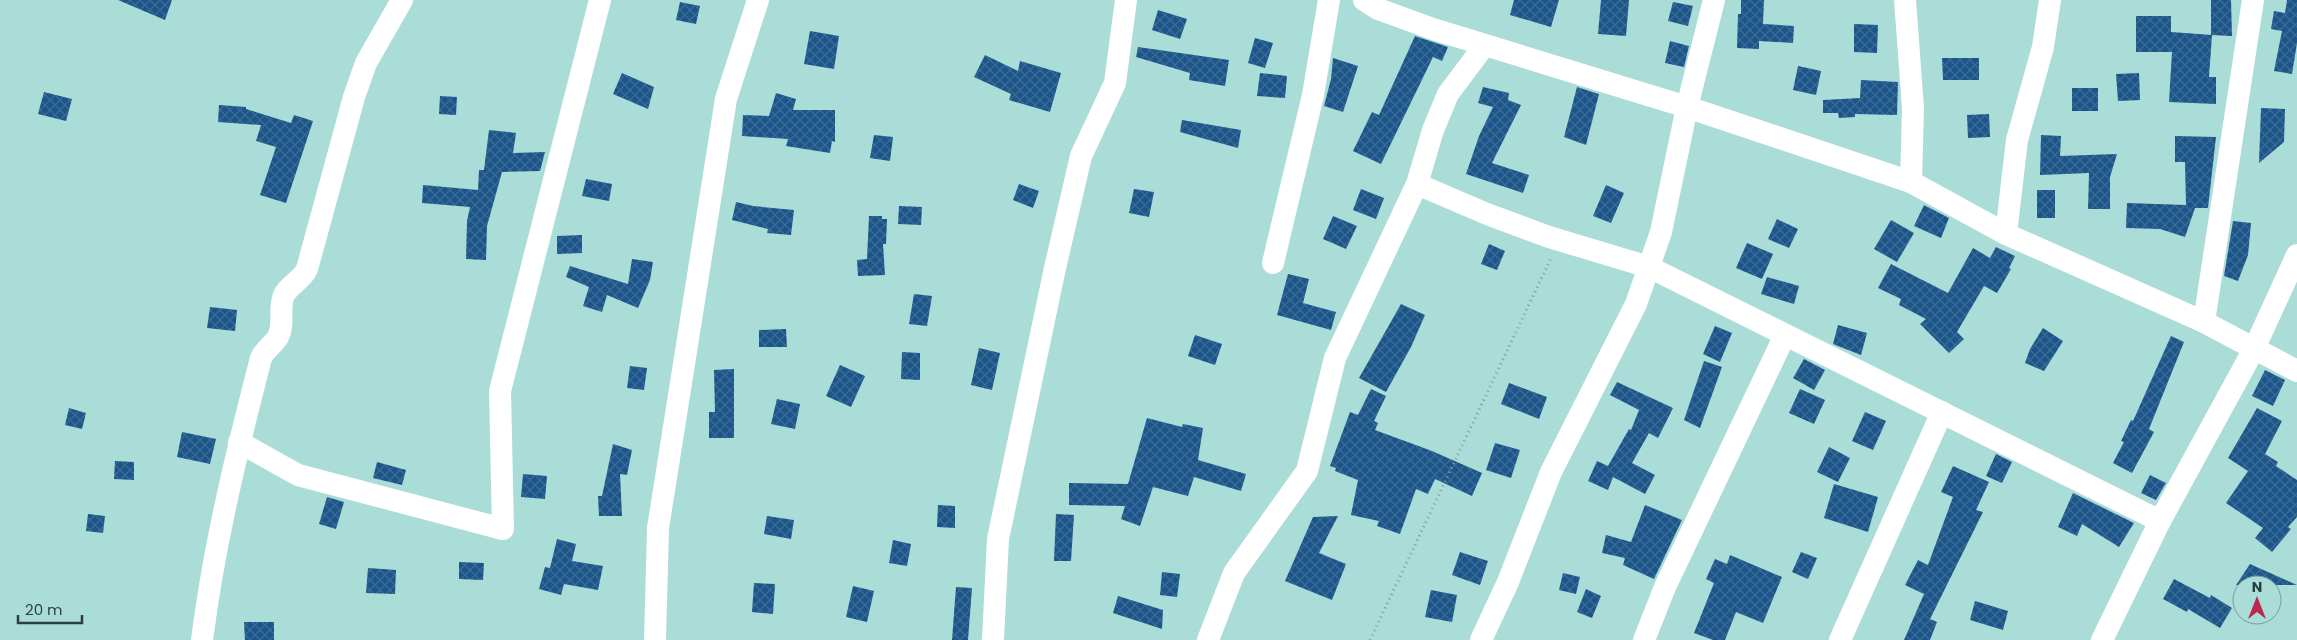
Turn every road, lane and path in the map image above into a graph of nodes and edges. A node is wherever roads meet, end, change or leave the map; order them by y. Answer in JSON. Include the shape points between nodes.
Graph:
{"nodes":[{"id":1,"x":402,"y":0,"type":"edge"},
{"id":2,"x":600,"y":0,"type":"edge"},
{"id":3,"x":758,"y":0,"type":"edge"},
{"id":4,"x":1126,"y":0,"type":"edge"},
{"id":5,"x":1329,"y":0,"type":"edge"},
{"id":6,"x":1364,"y":0,"type":"edge"},
{"id":7,"x":1714,"y":0,"type":"edge"},
{"id":8,"x":1905,"y":0,"type":"edge"},
{"id":9,"x":2050,"y":0,"type":"edge"},
{"id":10,"x":2254,"y":0,"type":"edge"},
{"id":11,"x":1484,"y":46,"type":"junction"},
{"id":12,"x":1687,"y":107,"type":"junction"},
{"id":13,"x":1911,"y":182,"type":"junction"},
{"id":14,"x":1417,"y":184,"type":"junction"},
{"id":15,"x":2006,"y":234,"type":"junction"},
{"id":16,"x":1560,"y":240,"type":"junction"},
{"id":17,"x":2297,"y":255,"type":"edge"},
{"id":18,"x":1273,"y":263,"type":"dead end"},
{"id":19,"x":1649,"y":267,"type":"junction"},
{"id":20,"x":2204,"y":322,"type":"junction"},
{"id":21,"x":1785,"y":335,"type":"junction"},
{"id":22,"x":2254,"y":350,"type":"junction"},
{"id":23,"x":2297,"y":372,"type":"edge"},
{"id":24,"x":1942,"y":412,"type":"junction"},
{"id":25,"x":239,"y":442,"type":"junction"},
{"id":26,"x":2160,"y":520,"type":"junction"},
{"id":27,"x":202,"y":640,"type":"edge"},
{"id":28,"x":655,"y":640,"type":"edge"},
{"id":29,"x":993,"y":640,"type":"edge"},
{"id":30,"x":1208,"y":640,"type":"edge"},
{"id":31,"x":1370,"y":640,"type":"edge"},
{"id":32,"x":1481,"y":640,"type":"edge"},
{"id":33,"x":1644,"y":640,"type":"edge"},
{"id":34,"x":1840,"y":640,"type":"edge"},
{"id":35,"x":2102,"y":640,"type":"edge"}],
"edges":[{"from":1,"to":25,"type":"street","via":[[366,63],[307,269],[304,276],[285,292],[278,336],[261,358]]},
{"from":2,"to":25,"type":"street","via":[[500,391],[503,529],[298,475]]},
{"from":3,"to":28,"type":"street","via":[[726,99],[658,528]]},
{"from":4,"to":29,"type":"street","via":[[1115,83],[1081,156],[998,539]]},
{"from":5,"to":18,"type":"street","via":[[1313,95]]},
{"from":6,"to":11,"type":"street","via":[[1387,12]]},
{"from":7,"to":12,"type":"street"},
{"from":8,"to":13,"type":"street","via":[[1913,108]]},
{"from":9,"to":15,"type":"street","via":[[2043,47],[2017,140]]},
{"from":10,"to":20,"type":"street"},
{"from":11,"to":12,"type":"street"},
{"from":11,"to":14,"type":"street","via":[[1448,94]]},
{"from":12,"to":13,"type":"street"},
{"from":12,"to":19,"type":"street","via":[[1667,205]]},
{"from":13,"to":15,"type":"street"},
{"from":14,"to":16,"type":"street"},
{"from":14,"to":30,"type":"street","via":[[1335,358],[1307,471],[1234,573]]},
{"from":15,"to":20,"type":"street"},
{"from":16,"to":19,"type":"street"},
{"from":16,"to":31,"type":"path"},
{"from":17,"to":22,"type":"street"},
{"from":19,"to":21,"type":"street"},
{"from":19,"to":32,"type":"street","via":[[1636,304],[1551,472],[1508,582]]},
{"from":20,"to":22,"type":"street"},
{"from":21,"to":24,"type":"street"},
{"from":21,"to":33,"type":"street","via":[[1665,587]]},
{"from":22,"to":23,"type":"street"},
{"from":22,"to":26,"type":"street"},
{"from":24,"to":26,"type":"street"},
{"from":24,"to":34,"type":"street"},
{"from":25,"to":27,"type":"street","via":[[208,590]]},
{"from":26,"to":35,"type":"street"}]}
